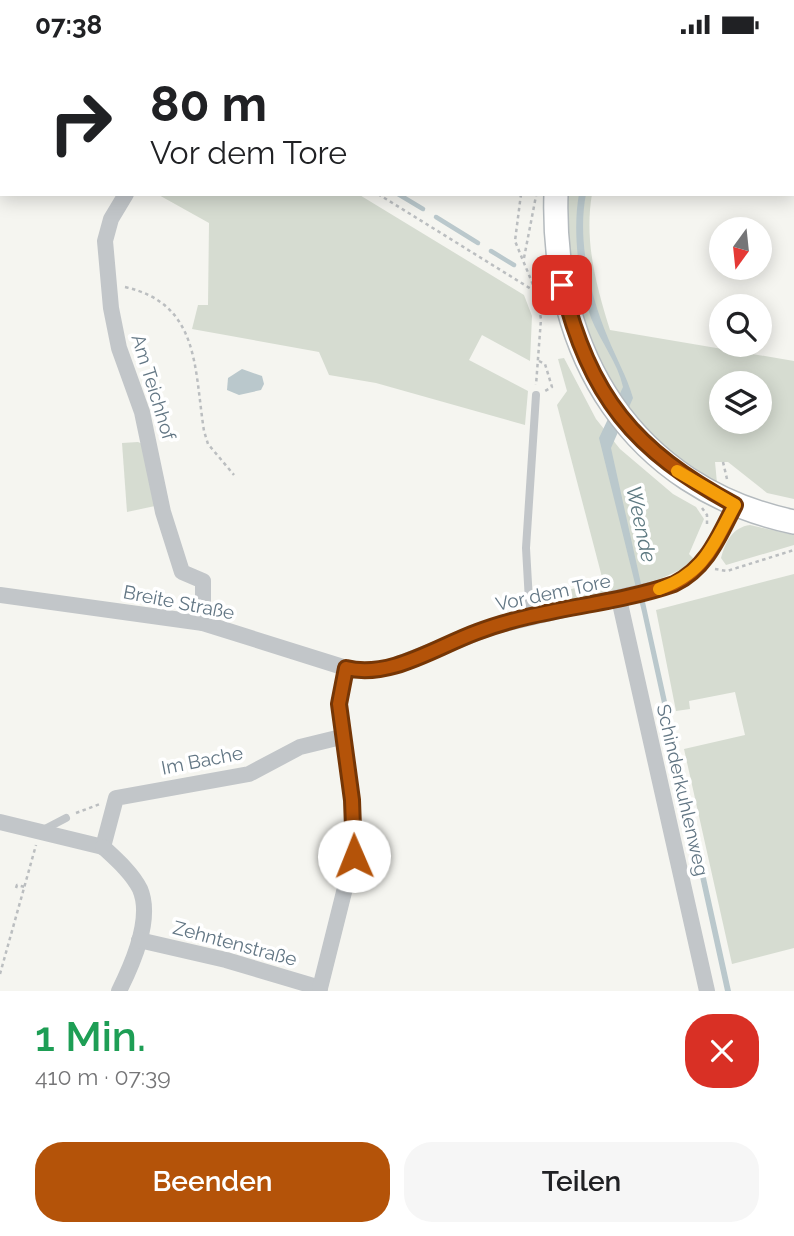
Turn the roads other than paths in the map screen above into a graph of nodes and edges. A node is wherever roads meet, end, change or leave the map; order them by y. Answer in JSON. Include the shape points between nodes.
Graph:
{"nodes":[{"id":1,"x":125,"y":196,"type":"edge"},
{"id":2,"x":556,"y":196,"type":"edge"},
{"id":3,"x":536,"y":395,"type":"road end"},
{"id":4,"x":735,"y":505,"type":"junction"},
{"id":5,"x":794,"y":522,"type":"edge"},
{"id":6,"x":0,"y":595,"type":"edge"},
{"id":7,"x":624,"y":598,"type":"junction"},
{"id":8,"x":530,"y":619,"type":"junction"},
{"id":9,"x":203,"y":623,"type":"junction"},
{"id":10,"x":346,"y":668,"type":"junction"},
{"id":11,"x":341,"y":737,"type":"junction"},
{"id":12,"x":66,"y":818,"type":"road end"},
{"id":13,"x":0,"y":822,"type":"edge"},
{"id":14,"x":40,"y":831,"type":"junction"},
{"id":15,"x":103,"y":847,"type":"junction"},
{"id":16,"x":139,"y":940,"type":"junction"},
{"id":17,"x":321,"y":990,"type":"edge"},
{"id":18,"x":702,"y":990,"type":"edge"},
{"id":19,"x":118,"y":991,"type":"edge"}],
"edges":[{"from":1,"to":9,"type":"street","name":"Am Teichhof","via":[[105,241],[117,339],[142,412],[173,547],[182,572],[203,581]]},
{"from":2,"to":4,"type":"main road","via":[[562,285],[574,334],[598,384],[633,433],[670,467]]},
{"from":3,"to":8,"type":"lane","via":[[526,548]]},
{"from":4,"to":5,"type":"main road"},
{"from":4,"to":7,"type":"street","name":"Vor dem Tore","via":[[701,564],[684,579]]},
{"from":6,"to":9,"type":"street","name":"Breite Straße"},
{"from":7,"to":8,"type":"street","name":"Vor dem Tore"},
{"from":7,"to":18,"type":"street","name":"Schinderkuhlenweg"},
{"from":8,"to":10,"type":"street","name":"Vor dem Tore","via":[[478,631],[386,668]]},
{"from":9,"to":10,"type":"street","name":"Breite Straße"},
{"from":10,"to":11,"type":"street","via":[[339,704]]},
{"from":11,"to":15,"type":"street","name":"Im Bache","via":[[300,747],[249,774],[116,798]]},
{"from":11,"to":17,"type":"street","via":[[352,800],[354,856]]},
{"from":12,"to":14,"type":"lane"},
{"from":13,"to":14,"type":"street"},
{"from":14,"to":15,"type":"street"},
{"from":15,"to":16,"type":"street","via":[[136,883],[142,901]]},
{"from":16,"to":17,"type":"street","name":"Zehntenstraße","via":[[226,960]]},
{"from":16,"to":19,"type":"street"}]}
